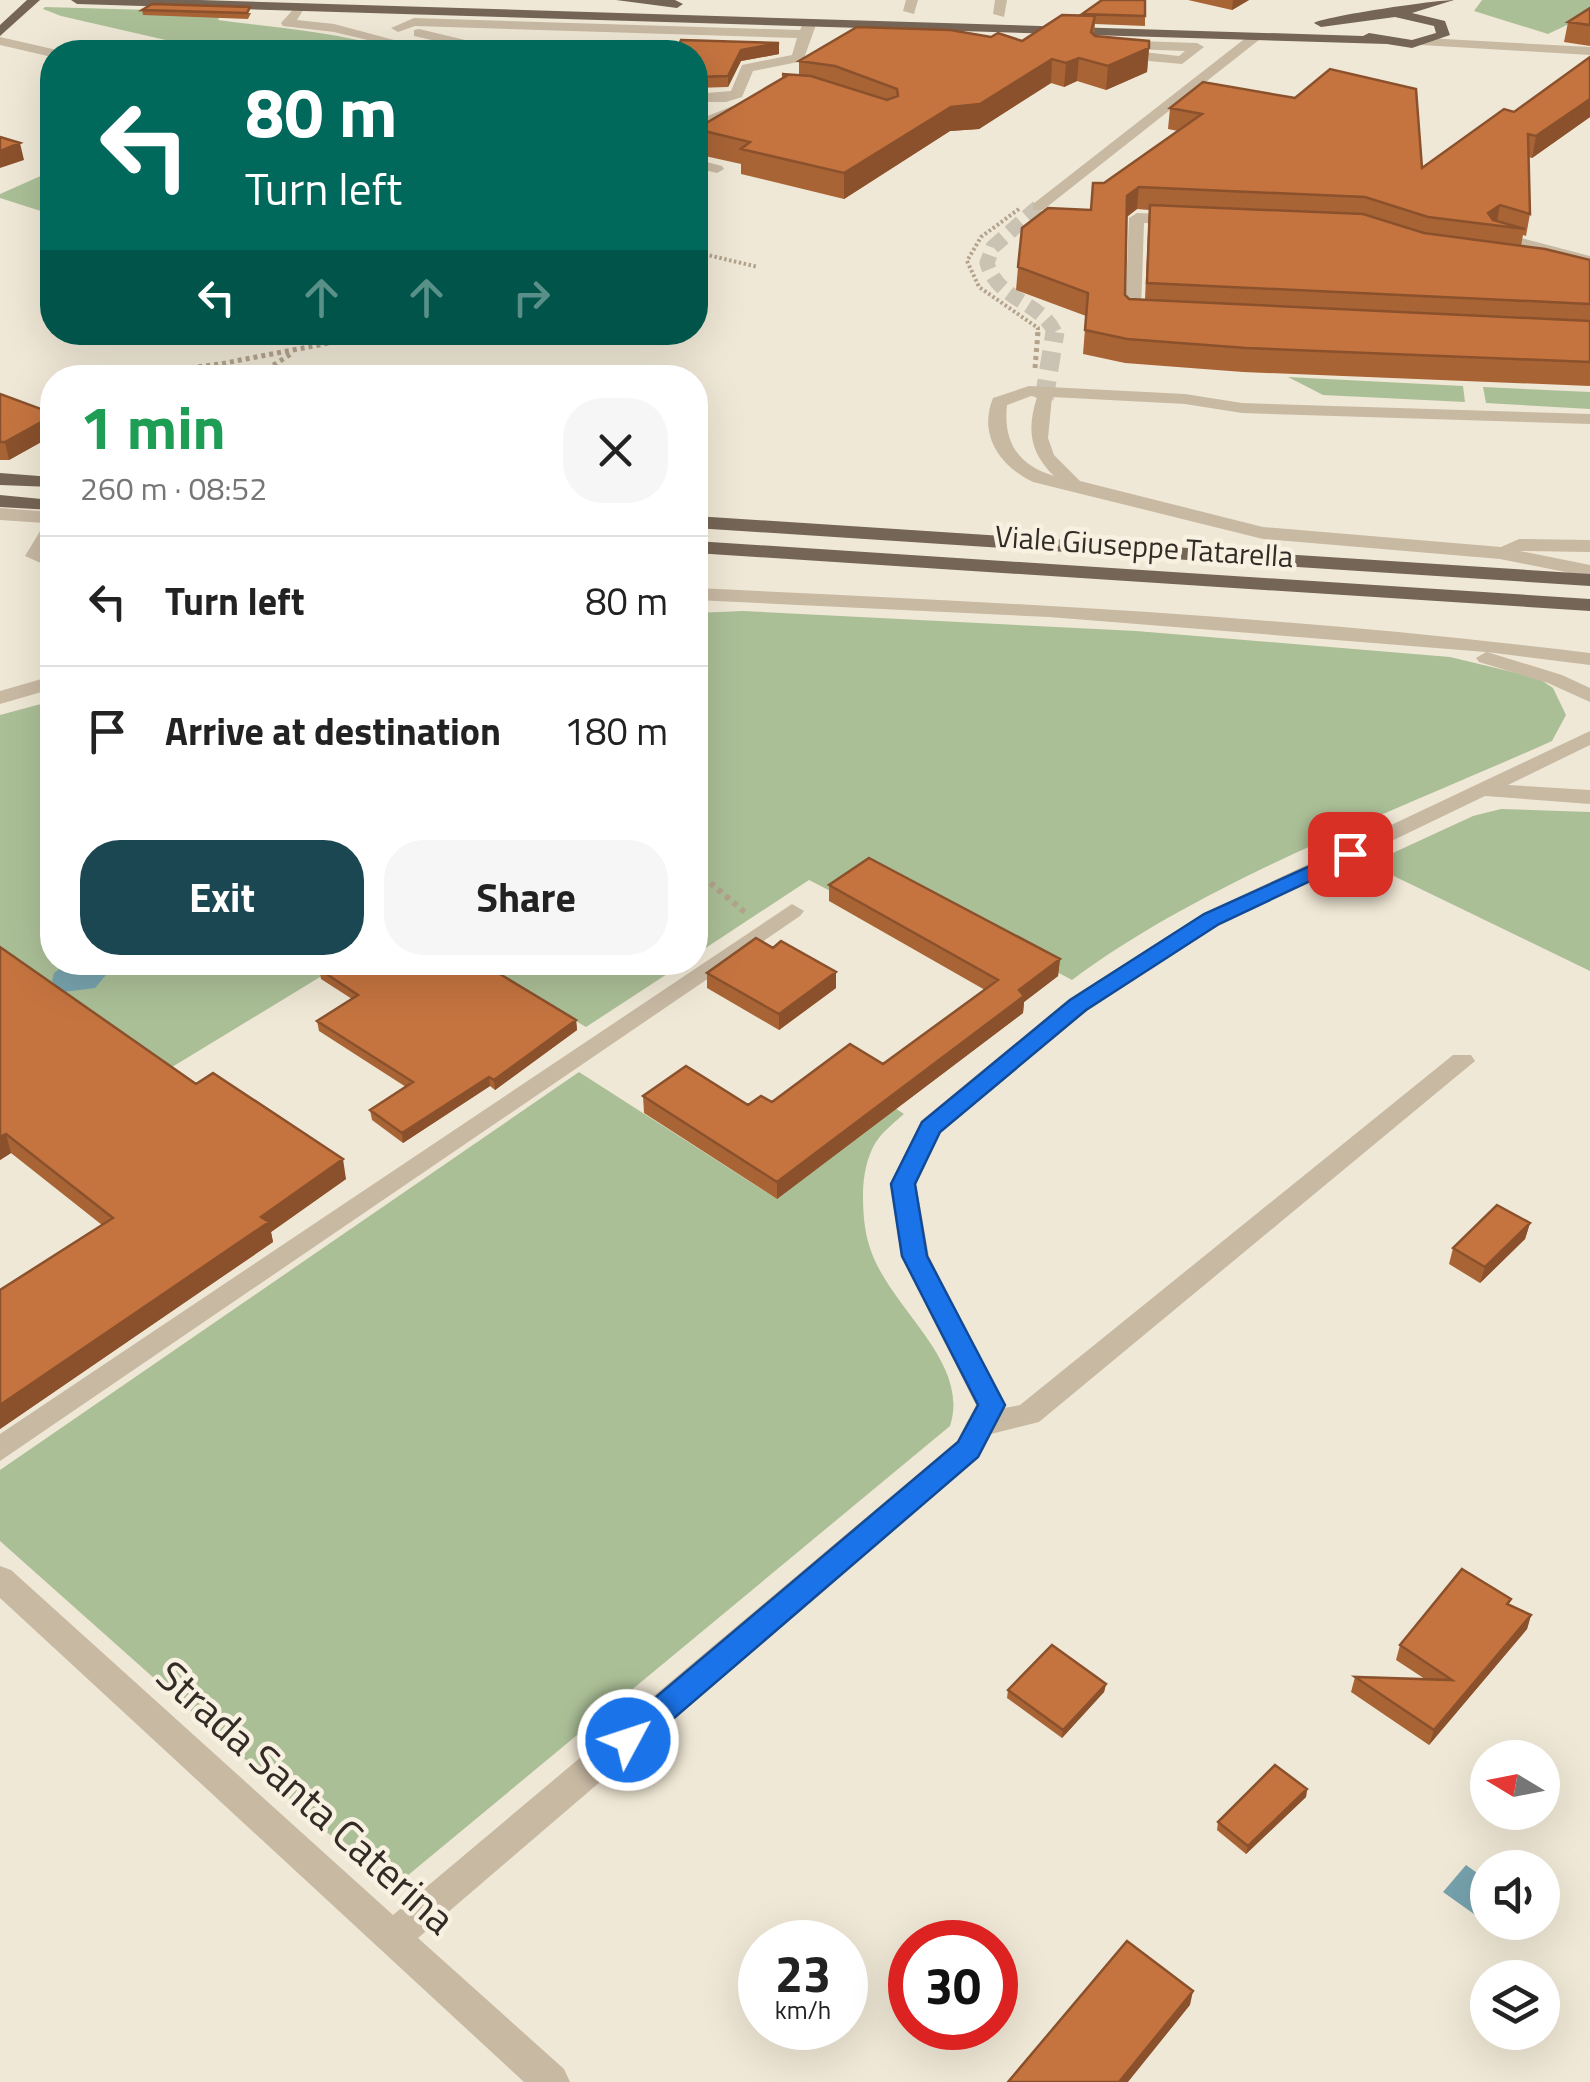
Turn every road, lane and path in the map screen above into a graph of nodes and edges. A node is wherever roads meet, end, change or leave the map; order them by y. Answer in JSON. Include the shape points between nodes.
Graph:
{"nodes":[{"id":1,"x":12,"y":0,"type":"edge"},
{"id":2,"x":34,"y":0,"type":"edge"},
{"id":3,"x":76,"y":0,"type":"edge"},
{"id":4,"x":280,"y":0,"type":"edge"},
{"id":5,"x":465,"y":0,"type":"edge"},
{"id":6,"x":622,"y":0,"type":"edge"},
{"id":7,"x":1447,"y":1,"type":"edge"},
{"id":8,"x":684,"y":4,"type":"junction"},
{"id":9,"x":1465,"y":4,"type":"dead end"},
{"id":10,"x":911,"y":6,"type":"edge"},
{"id":11,"x":299,"y":7,"type":"junction"},
{"id":12,"x":1000,"y":7,"type":"edge"},
{"id":13,"x":339,"y":8,"type":"junction"},
{"id":14,"x":0,"y":11,"type":"edge"},
{"id":15,"x":1391,"y":14,"type":"junction"},
{"id":16,"x":1359,"y":20,"type":"junction"},
{"id":17,"x":490,"y":24,"type":"junction"},
{"id":18,"x":1442,"y":27,"type":"junction"},
{"id":19,"x":398,"y":28,"type":"junction"},
{"id":20,"x":808,"y":28,"type":"junction"},
{"id":21,"x":0,"y":32,"type":"edge"},
{"id":22,"x":1257,"y":36,"type":"junction"},
{"id":23,"x":383,"y":40,"type":"edge"},
{"id":24,"x":448,"y":40,"type":"edge"},
{"id":25,"x":481,"y":40,"type":"edge"},
{"id":26,"x":0,"y":41,"type":"edge"},
{"id":27,"x":1197,"y":41,"type":"junction"},
{"id":28,"x":1383,"y":41,"type":"junction"},
{"id":29,"x":1426,"y":42,"type":"junction"},
{"id":30,"x":1540,"y":47,"type":"junction"},
{"id":31,"x":1121,"y":49,"type":"edge"},
{"id":32,"x":40,"y":50,"type":"edge"},
{"id":33,"x":1590,"y":52,"type":"edge"},
{"id":34,"x":764,"y":94,"type":"edge"},
{"id":35,"x":708,"y":98,"type":"edge"},
{"id":36,"x":708,"y":115,"type":"edge"},
{"id":37,"x":708,"y":166,"type":"edge"},
{"id":38,"x":717,"y":168,"type":"edge"},
{"id":39,"x":1033,"y":204,"type":"joint"},
{"id":40,"x":1193,"y":220,"type":"edge"},
{"id":41,"x":1495,"y":236,"type":"edge"},
{"id":42,"x":708,"y":255,"type":"edge"},
{"id":43,"x":1515,"y":261,"type":"edge"},
{"id":44,"x":1590,"y":262,"type":"edge"},
{"id":45,"x":758,"y":267,"type":"dead end"},
{"id":46,"x":1590,"y":275,"type":"edge"},
{"id":47,"x":1173,"y":316,"type":"edge"},
{"id":48,"x":326,"y":345,"type":"edge"},
{"id":49,"x":302,"y":350,"type":"junction"},
{"id":50,"x":220,"y":364,"type":"joint"},
{"id":51,"x":212,"y":365,"type":"edge"},
{"id":52,"x":276,"y":365,"type":"edge"},
{"id":53,"x":1040,"y":377,"type":"dead end"},
{"id":54,"x":1044,"y":399,"type":"tunnel mouth"},
{"id":55,"x":1590,"y":418,"type":"edge"},
{"id":56,"x":0,"y":479,"type":"edge"},
{"id":57,"x":40,"y":481,"type":"edge"},
{"id":58,"x":1074,"y":485,"type":"junction"},
{"id":59,"x":0,"y":502,"type":"edge"},
{"id":60,"x":40,"y":504,"type":"edge"},
{"id":61,"x":0,"y":514,"type":"edge"},
{"id":62,"x":40,"y":517,"type":"edge"},
{"id":63,"x":708,"y":523,"type":"edge"},
{"id":64,"x":1590,"y":546,"type":"edge"},
{"id":65,"x":708,"y":547,"type":"edge"},
{"id":66,"x":1500,"y":553,"type":"junction"},
{"id":67,"x":1590,"y":571,"type":"edge"},
{"id":68,"x":1590,"y":580,"type":"edge"},
{"id":69,"x":708,"y":595,"type":"edge"},
{"id":70,"x":1590,"y":606,"type":"edge"},
{"id":71,"x":1402,"y":640,"type":"junction"},
{"id":72,"x":1590,"y":659,"type":"edge"},
{"id":73,"x":40,"y":686,"type":"edge"},
{"id":74,"x":1590,"y":696,"type":"edge"},
{"id":75,"x":0,"y":698,"type":"edge"},
{"id":76,"x":1588,"y":731,"type":"edge"},
{"id":77,"x":1488,"y":790,"type":"junction"},
{"id":78,"x":1590,"y":797,"type":"edge"},
{"id":79,"x":708,"y":880,"type":"edge"},
{"id":80,"x":792,"y":910,"type":"dead end"},
{"id":81,"x":768,"y":927,"type":"junction"},
{"id":82,"x":708,"y":968,"type":"edge"},
{"id":83,"x":697,"y":975,"type":"edge"},
{"id":84,"x":1462,"y":1061,"type":"dead end"},
{"id":85,"x":981,"y":1425,"type":"junction"},
{"id":86,"x":0,"y":1449,"type":"edge"},
{"id":87,"x":0,"y":1580,"type":"edge"},
{"id":88,"x":393,"y":1938,"type":"junction"},
{"id":89,"x":550,"y":2082,"type":"edge"}],
"edges":[{"from":1,"to":14,"type":"main road"},
{"from":2,"to":21,"type":"main road"},
{"from":3,"to":11,"type":"main road"},
{"from":4,"to":20,"type":"main road"},
{"from":5,"to":8,"type":"main road"},
{"from":6,"to":8,"type":"main road"},
{"from":7,"to":15,"type":"main road"},
{"from":8,"to":10,"type":"main road"},
{"from":9,"to":18,"type":"main road"},
{"from":10,"to":12,"type":"main road"},
{"from":11,"to":13,"type":"main road"},
{"from":11,"to":23,"type":"street","via":[[288,23]]},
{"from":12,"to":16,"type":"main road","via":[[1282,24]]},
{"from":13,"to":19,"type":"street"},
{"from":13,"to":20,"type":"main road"},
{"from":15,"to":16,"type":"main road"},
{"from":15,"to":18,"type":"main road"},
{"from":16,"to":28,"type":"main road","via":[[1361,33]]},
{"from":17,"to":19,"type":"street","via":[[414,22]]},
{"from":17,"to":20,"type":"street"},
{"from":17,"to":25,"type":"street"},
{"from":18,"to":29,"type":"main road","via":[[1436,40]]},
{"from":18,"to":30,"type":"street"},
{"from":19,"to":24,"type":"street"},
{"from":20,"to":27,"type":"main road"},
{"from":20,"to":35,"type":"street","via":[[798,58],[752,66],[736,94]]},
{"from":22,"to":27,"type":"main road"},
{"from":22,"to":28,"type":"main road"},
{"from":22,"to":39,"type":"street"},
{"from":26,"to":32,"type":"street"},
{"from":27,"to":27,"type":"street","via":[[1106,44],[1098,52],[1182,60]]},
{"from":27,"to":31,"type":"street","via":[[1176,52]]},
{"from":28,"to":29,"type":"main road"},
{"from":29,"to":30,"type":"street"},
{"from":30,"to":33,"type":"street"},
{"from":34,"to":36,"type":"street","via":[[729,115]]},
{"from":37,"to":38,"type":"street"},
{"from":39,"to":53,"type":"path","via":[[981,237],[967,260],[978,287],[1038,328]]},
{"from":40,"to":47,"type":"street","via":[[1138,218],[1133,314]]},
{"from":41,"to":44,"type":"street"},
{"from":42,"to":45,"type":"path"},
{"from":43,"to":46,"type":"street"},
{"from":48,"to":49,"type":"path"},
{"from":49,"to":50,"type":"path"},
{"from":49,"to":52,"type":"path"},
{"from":50,"to":51,"type":"path"},
{"from":54,"to":58,"type":"street","via":[[1039,438],[1045,457]]},
{"from":55,"to":58,"type":"street","via":[[1242,408],[1029,392],[999,402],[998,439],[1014,464],[1046,482]]},
{"from":56,"to":57,"type":"main road"},
{"from":58,"to":66,"type":"street","via":[[1263,532]]},
{"from":59,"to":60,"type":"main road"},
{"from":61,"to":62,"type":"street"},
{"from":63,"to":68,"type":"main road","name":"Viale Giuseppe Tatarella"},
{"from":64,"to":66,"type":"street","via":[[1519,545]]},
{"from":65,"to":70,"type":"main road","name":"Viale Giuseppe Tatarella"},
{"from":66,"to":67,"type":"street"},
{"from":69,"to":71,"type":"street","via":[[1049,611]]},
{"from":71,"to":72,"type":"street"},
{"from":71,"to":74,"type":"street","via":[[1527,669]]},
{"from":73,"to":75,"type":"street"},
{"from":76,"to":77,"type":"street"},
{"from":77,"to":78,"type":"street"},
{"from":77,"to":85,"type":"street","via":[[1211,919],[1078,1005],[930,1128],[903,1184],[914,1256],[992,1405]]},
{"from":79,"to":81,"type":"path"},
{"from":80,"to":81,"type":"street"},
{"from":81,"to":82,"type":"street"},
{"from":83,"to":86,"type":"street"},
{"from":84,"to":85,"type":"street","via":[[1029,1414]]},
{"from":85,"to":88,"type":"street","via":[[968,1449],[868,1537]]},
{"from":87,"to":88,"type":"street","name":"Strada Santa Caterina"},
{"from":88,"to":89,"type":"street","name":"Strada Santa Caterina"}]}
